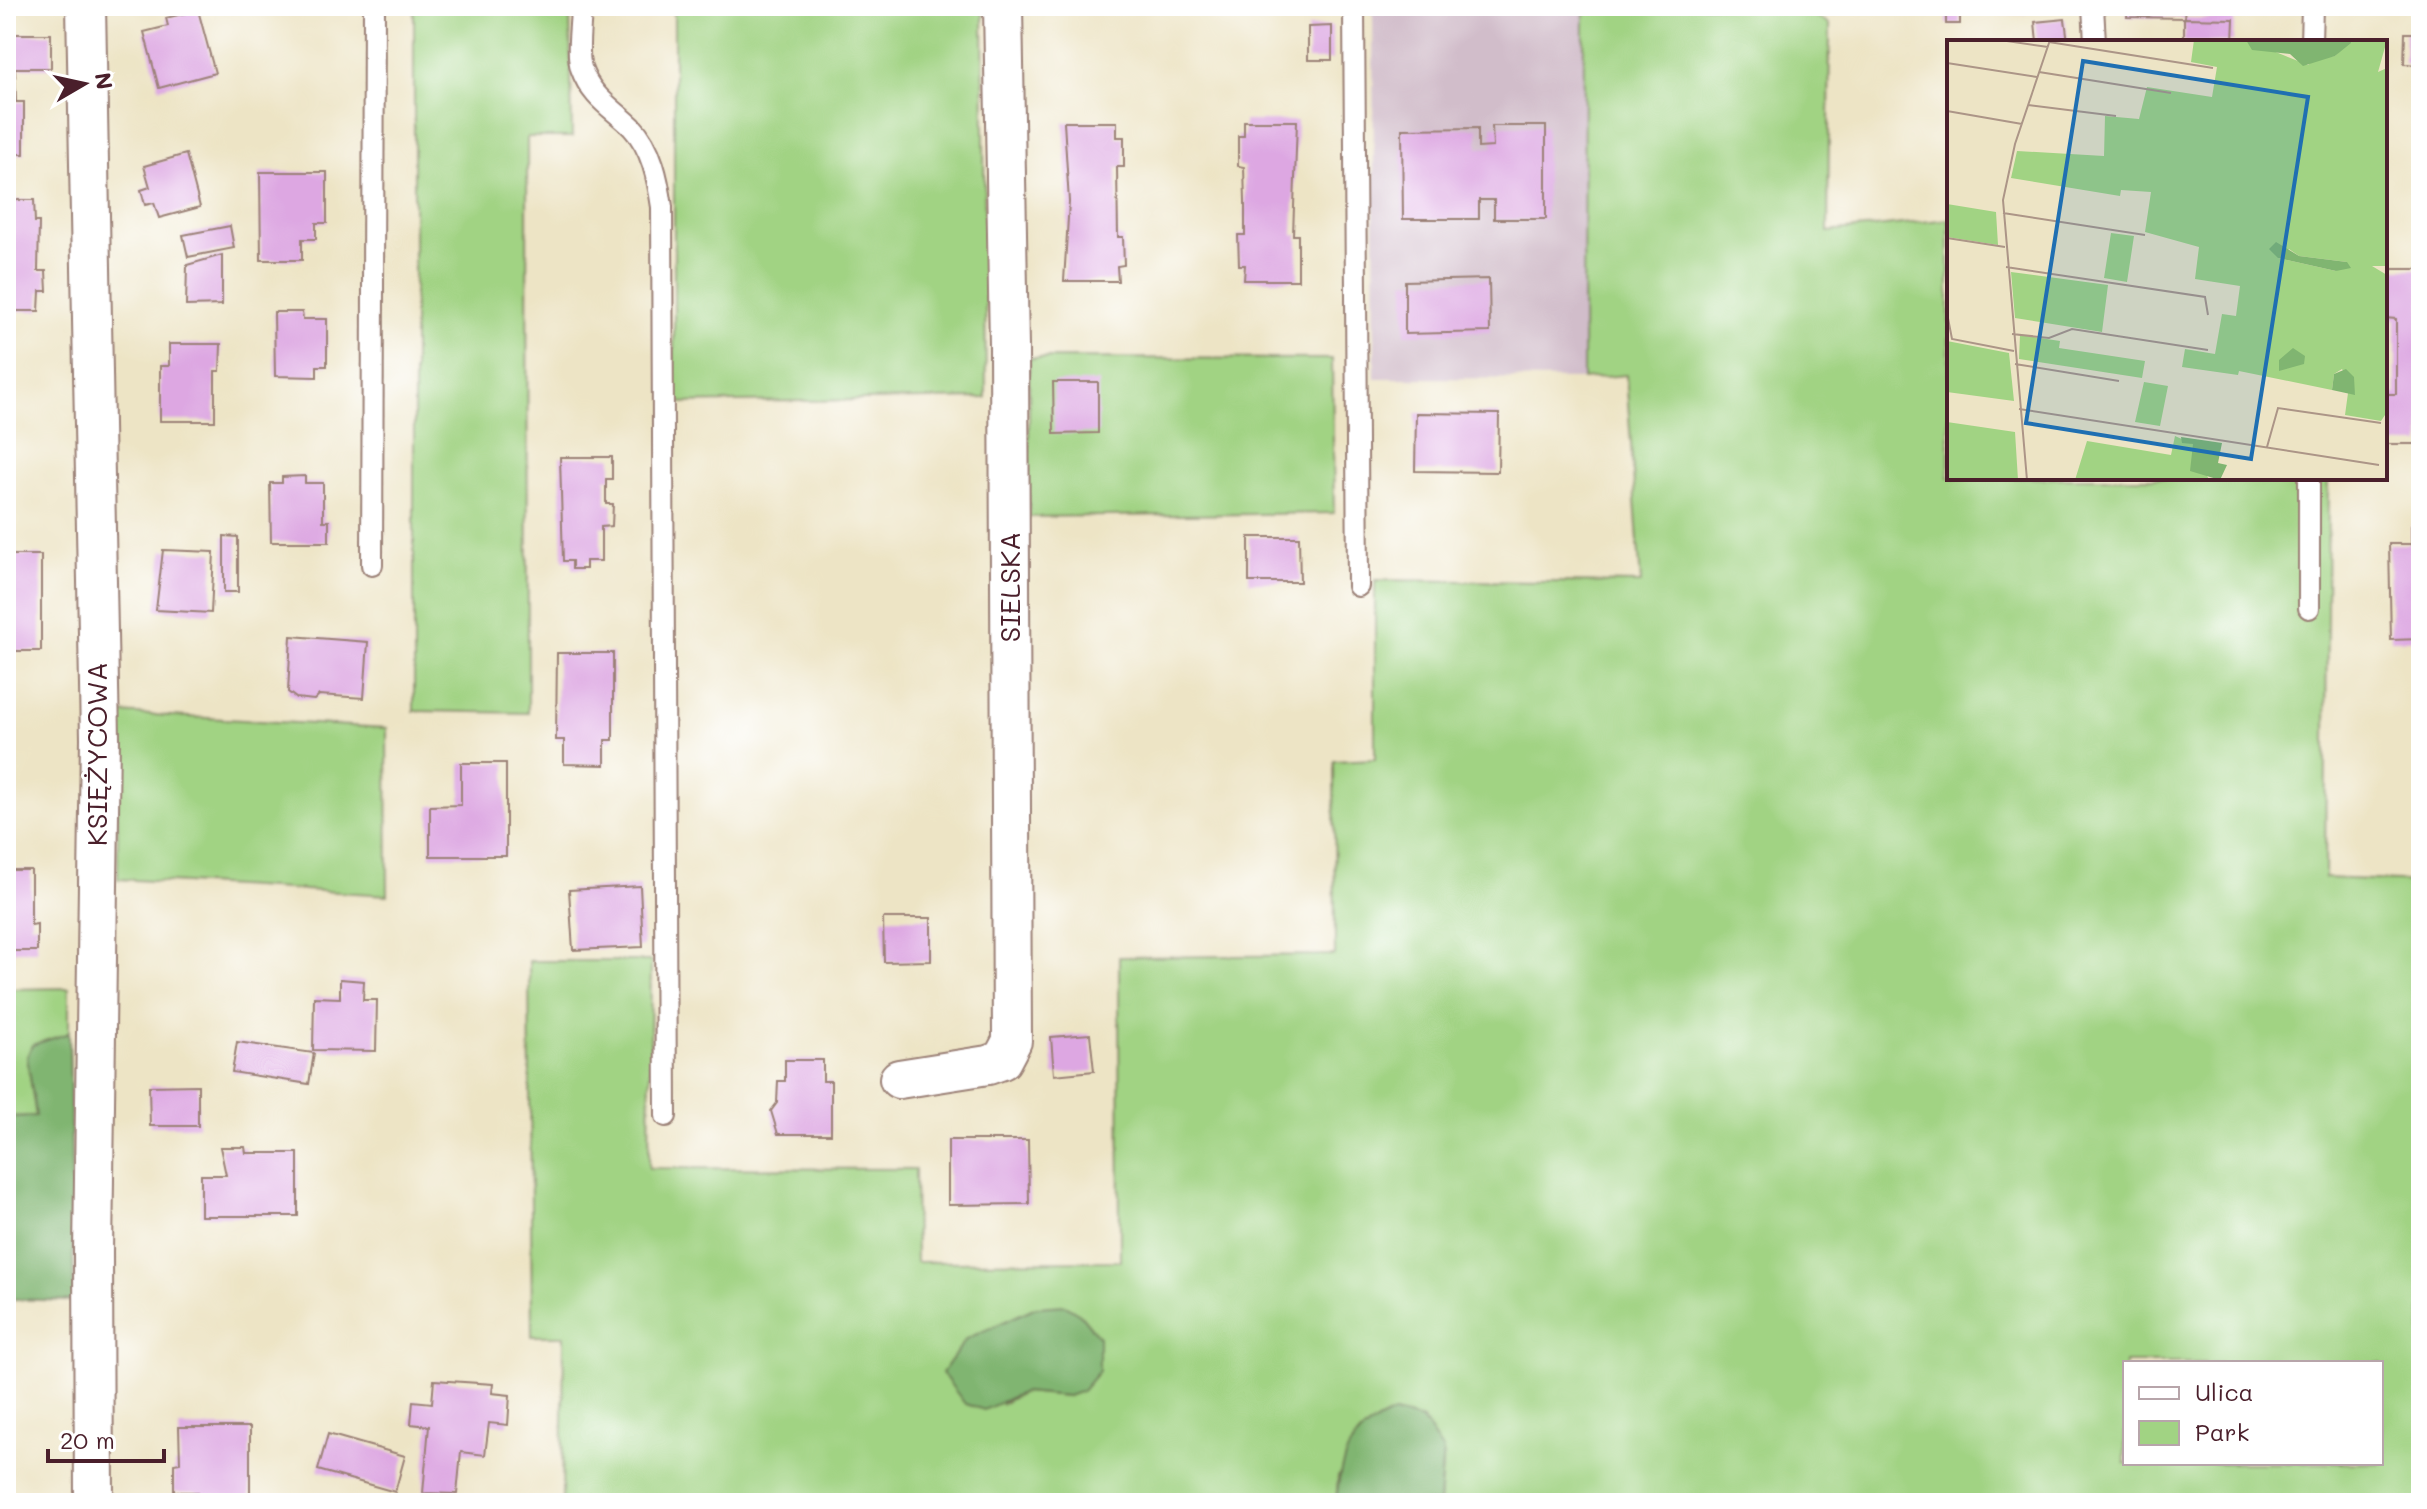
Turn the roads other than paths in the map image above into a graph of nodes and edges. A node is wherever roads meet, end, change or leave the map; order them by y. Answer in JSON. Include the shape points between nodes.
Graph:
{"nodes":[{"id":1,"x":86,"y":6,"type":"edge"},
{"id":2,"x":374,"y":6,"type":"edge"},
{"id":3,"x":581,"y":6,"type":"edge"},
{"id":4,"x":1003,"y":6,"type":"edge"},
{"id":5,"x":1354,"y":6,"type":"edge"},
{"id":6,"x":2093,"y":6,"type":"edge"},
{"id":7,"x":2312,"y":6,"type":"edge"},
{"id":8,"x":2095,"y":40,"type":"edge"},
{"id":9,"x":2311,"y":40,"type":"edge"},
{"id":10,"x":2309,"y":480,"type":"edge"},
{"id":11,"x":372,"y":565,"type":"dead end"},
{"id":12,"x":1358,"y":586,"type":"dead end"},
{"id":13,"x":2309,"y":608,"type":"dead end"},
{"id":14,"x":899,"y":1079,"type":"dead end"},
{"id":15,"x":666,"y":1116,"type":"dead end"},
{"id":16,"x":94,"y":1503,"type":"edge"}],
"edges":[{"from":1,"to":16,"type":"street","name":"KSIĘŻYCOWA","via":[[100,738]]},
{"from":2,"to":11,"type":"lane"},
{"from":3,"to":15,"type":"lane","via":[[580,63],[587,81],[600,102],[634,129],[657,171],[662,207]]},
{"from":4,"to":14,"type":"street","name":"SIELSKA","via":[[1012,1041],[1002,1060],[988,1065]]},
{"from":5,"to":12,"type":"lane"},
{"from":6,"to":8,"type":"lane"},
{"from":7,"to":9,"type":"lane"},
{"from":10,"to":13,"type":"lane"}]}
